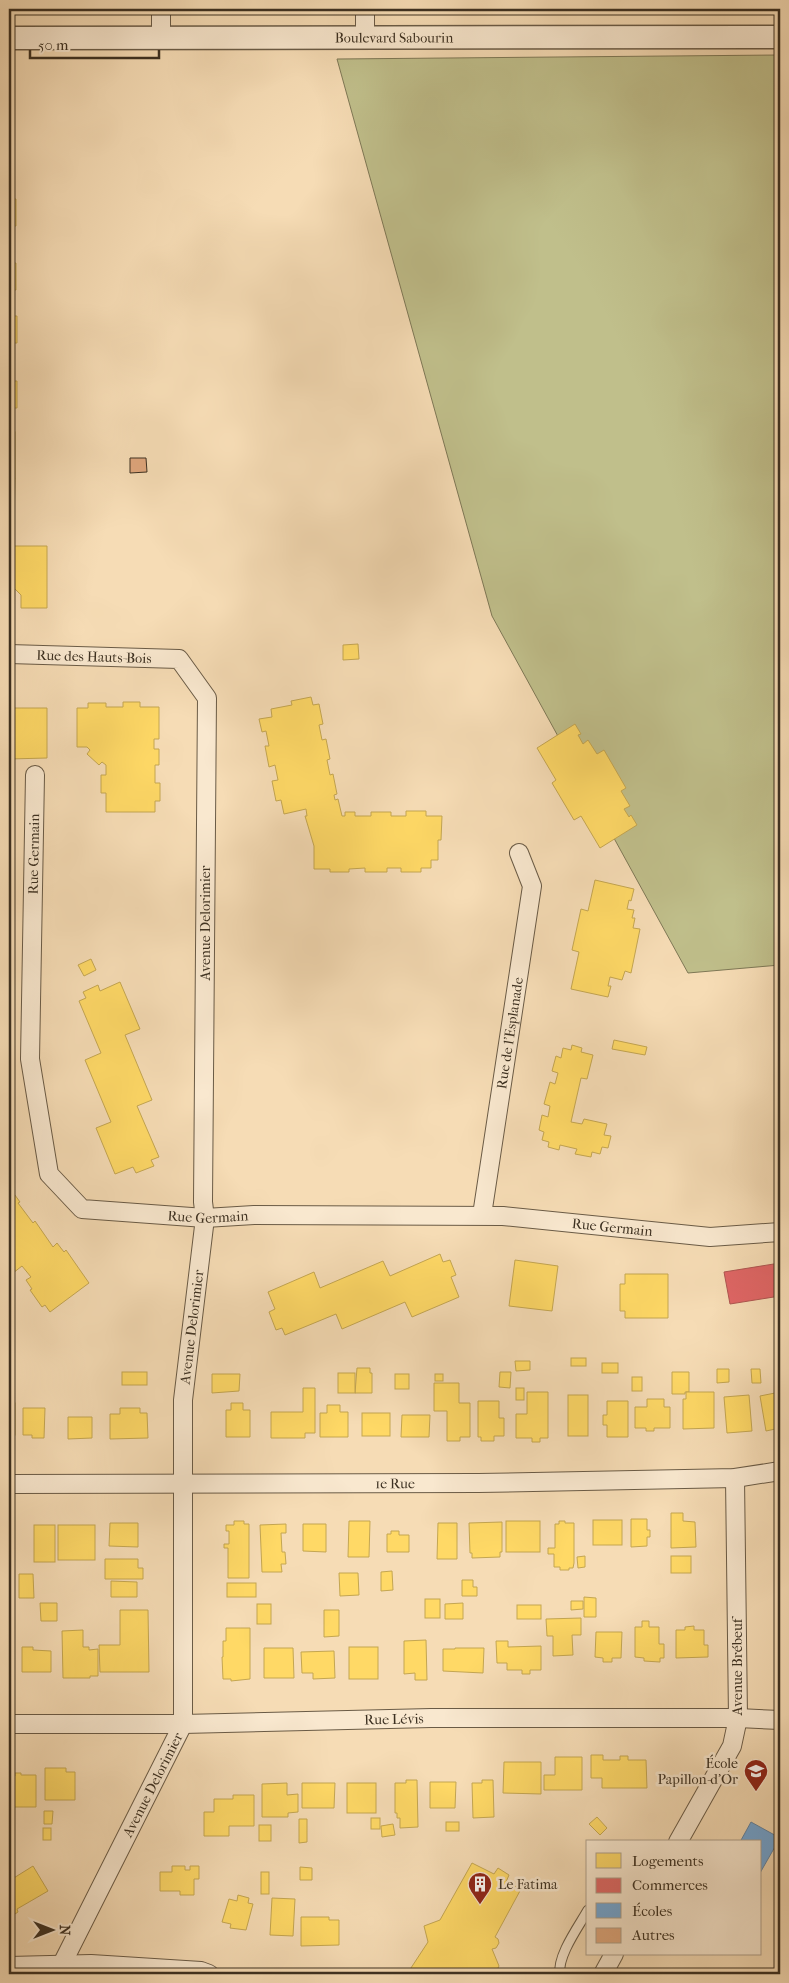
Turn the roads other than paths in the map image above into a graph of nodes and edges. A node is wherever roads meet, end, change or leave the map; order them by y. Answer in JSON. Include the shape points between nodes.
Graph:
{"nodes":[{"id":1,"x":161,"y":9,"type":"edge"},
{"id":2,"x":365,"y":9,"type":"edge"},
{"id":3,"x":780,"y":37,"type":"edge"},
{"id":4,"x":9,"y":38,"type":"edge"},
{"id":5,"x":161,"y":38,"type":"junction"},
{"id":6,"x":365,"y":38,"type":"junction"},
{"id":7,"x":9,"y":654,"type":"edge"},
{"id":8,"x":179,"y":660,"type":"joint"},
{"id":9,"x":35,"y":775,"type":"dead end"},
{"id":10,"x":519,"y":853,"type":"dead end"},
{"id":11,"x":482,"y":1215,"type":"junction"},
{"id":12,"x":205,"y":1218,"type":"junction"},
{"id":13,"x":780,"y":1232,"type":"edge"},
{"id":14,"x":780,"y":1471,"type":"edge"},
{"id":15,"x":735,"y":1478,"type":"junction"},
{"id":16,"x":182,"y":1482,"type":"junction"},
{"id":17,"x":9,"y":1484,"type":"edge"},
{"id":18,"x":738,"y":1718,"type":"junction"},
{"id":19,"x":780,"y":1720,"type":"edge"},
{"id":20,"x":9,"y":1724,"type":"edge"},
{"id":21,"x":183,"y":1724,"type":"junction"},
{"id":22,"x":679,"y":1840,"type":"edge"},
{"id":23,"x":586,"y":1914,"type":"edge"},
{"id":24,"x":613,"y":1956,"type":"edge"},
{"id":25,"x":9,"y":1966,"type":"edge"},
{"id":26,"x":60,"y":1969,"type":"edge"},
{"id":27,"x":209,"y":1974,"type":"edge"},
{"id":28,"x":560,"y":1974,"type":"edge"},
{"id":29,"x":603,"y":1974,"type":"edge"}],
"edges":[{"from":1,"to":5,"type":"street"},
{"from":2,"to":6,"type":"street"},
{"from":3,"to":6,"type":"street","name":"Boulevard Sabourin"},
{"from":4,"to":5,"type":"street","name":"Boulevard Sabourin"},
{"from":5,"to":6,"type":"street","name":"Boulevard Sabourin"},
{"from":7,"to":8,"type":"street","name":"Rue des Hauts-Bois"},
{"from":8,"to":12,"type":"street","name":"Avenue Delorimier","via":[[206,698]]},
{"from":9,"to":12,"type":"street","name":"Rue Germain","via":[[30,1059],[50,1174],[82,1210]]},
{"from":10,"to":11,"type":"street","name":"Rue de l'Esplanade","via":[[532,886]]},
{"from":11,"to":12,"type":"street","name":"Rue Germain"},
{"from":11,"to":13,"type":"street","name":"Rue Germain","via":[[710,1237]]},
{"from":12,"to":16,"type":"street","name":"Avenue Delorimier","via":[[183,1400]]},
{"from":14,"to":15,"type":"street","name":"1e Rue"},
{"from":15,"to":16,"type":"street","name":"1e Rue","via":[[478,1483]]},
{"from":15,"to":18,"type":"street","name":"Avenue Brébeuf"},
{"from":16,"to":17,"type":"street","name":"1e Rue"},
{"from":16,"to":21,"type":"street","name":"Avenue Delorimier"},
{"from":18,"to":19,"type":"street","name":"Rue Lévis"},
{"from":18,"to":21,"type":"street","name":"Rue Lévis","via":[[431,1718]]},
{"from":18,"to":22,"type":"street","name":"Avenue Brébeuf","via":[[732,1746]]},
{"from":20,"to":21,"type":"street","name":"Rue Lévis"},
{"from":21,"to":26,"type":"street","name":"Avenue Delorimier"},
{"from":23,"to":28,"type":"lane","via":[[564,1952]]},
{"from":24,"to":29,"type":"street"},
{"from":25,"to":26,"type":"street"},
{"from":26,"to":27,"type":"street","via":[[91,1964]]}]}
